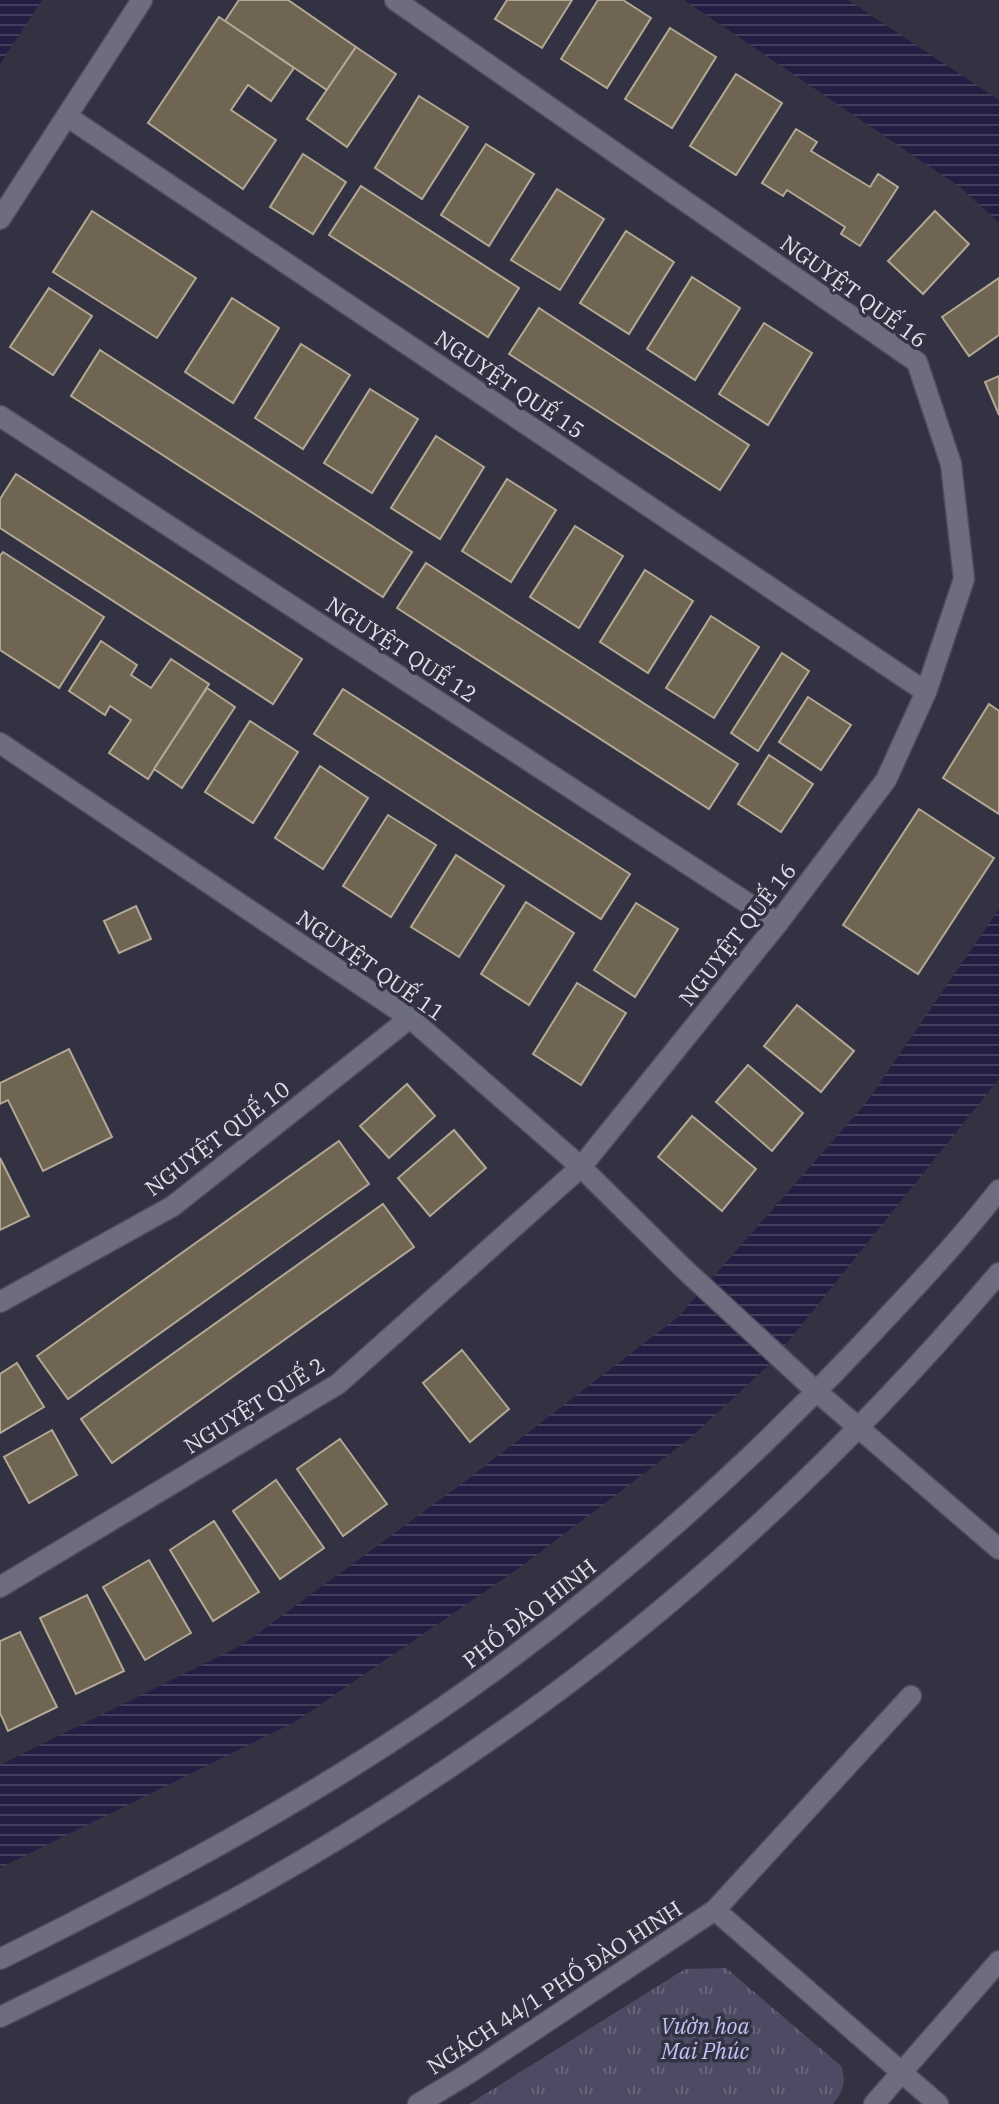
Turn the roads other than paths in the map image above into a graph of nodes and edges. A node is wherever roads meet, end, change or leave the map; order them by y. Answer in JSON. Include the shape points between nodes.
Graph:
{"nodes":[{"id":1,"x":142,"y":0,"type":"edge"},
{"id":2,"x":395,"y":0,"type":"edge"},
{"id":3,"x":68,"y":117,"type":"junction"},
{"id":4,"x":0,"y":219,"type":"edge"},
{"id":5,"x":0,"y":416,"type":"edge"},
{"id":6,"x":926,"y":692,"type":"junction"},
{"id":7,"x":0,"y":743,"type":"edge"},
{"id":8,"x":778,"y":923,"type":"junction"},
{"id":9,"x":410,"y":1018,"type":"junction"},
{"id":10,"x":581,"y":1167,"type":"junction"},
{"id":11,"x":999,"y":1190,"type":"edge"},
{"id":12,"x":999,"y":1273,"type":"edge"},
{"id":13,"x":0,"y":1302,"type":"edge"},
{"id":14,"x":816,"y":1391,"type":"junction"},
{"id":15,"x":858,"y":1426,"type":"junction"},
{"id":16,"x":999,"y":1549,"type":"edge"},
{"id":17,"x":0,"y":1587,"type":"edge"},
{"id":18,"x":911,"y":1696,"type":"dead end"},
{"id":19,"x":715,"y":1910,"type":"junction"},
{"id":20,"x":0,"y":1959,"type":"edge"},
{"id":21,"x":999,"y":1961,"type":"edge"},
{"id":22,"x":0,"y":2017,"type":"edge"},
{"id":23,"x":901,"y":2073,"type":"junction"},
{"id":24,"x":418,"y":2104,"type":"edge"},
{"id":25,"x":874,"y":2104,"type":"edge"},
{"id":26,"x":938,"y":2104,"type":"edge"}],
"edges":[{"from":1,"to":3,"type":"street"},
{"from":2,"to":6,"type":"street","name":"NGUYỆT QUẾ 16","via":[[917,362],[951,464],[964,579]]},
{"from":3,"to":4,"type":"street"},
{"from":3,"to":6,"type":"street","name":"NGUYỆT QUẾ 15"},
{"from":5,"to":8,"type":"street","name":"NGUYỆT QUẾ 12"},
{"from":6,"to":8,"type":"street","name":"NGUYỆT QUẾ 16","via":[[886,780]]},
{"from":7,"to":9,"type":"street","name":"NGUYỆT QUẾ 11"},
{"from":8,"to":10,"type":"street","name":"NGUYỆT QUẾ 16"},
{"from":9,"to":10,"type":"street","name":"NGUYỆT QUẾ 11"},
{"from":9,"to":13,"type":"street","name":"NGUYỆT QUẾ 10","via":[[173,1206]]},
{"from":10,"to":14,"type":"street","name":"NGUYỆT QUẾ 11"},
{"from":10,"to":17,"type":"street","name":"NGUYỆT QUẾ 2","via":[[338,1384]]},
{"from":11,"to":14,"type":"street","name":"PHỐ ĐÀO HINH"},
{"from":12,"to":15,"type":"street"},
{"from":14,"to":15,"type":"street","name":"NGUYỆT QUẾ 11"},
{"from":14,"to":20,"type":"street","name":"PHỐ ĐÀO HINH","via":[[609,1582],[452,1701],[248,1829]]},
{"from":15,"to":16,"type":"street","name":"NGUYỆT QUẾ 11"},
{"from":15,"to":22,"type":"street","via":[[764,1519],[671,1600],[476,1750],[216,1909]]},
{"from":18,"to":19,"type":"street","name":"NGÁCH 44/1 PHỐ ĐÀO HINH"},
{"from":19,"to":23,"type":"street"},
{"from":19,"to":24,"type":"street","name":"NGÁCH 44/1 PHỐ ĐÀO HINH"},
{"from":21,"to":23,"type":"street"},
{"from":23,"to":25,"type":"street"},
{"from":23,"to":26,"type":"street"}]}
